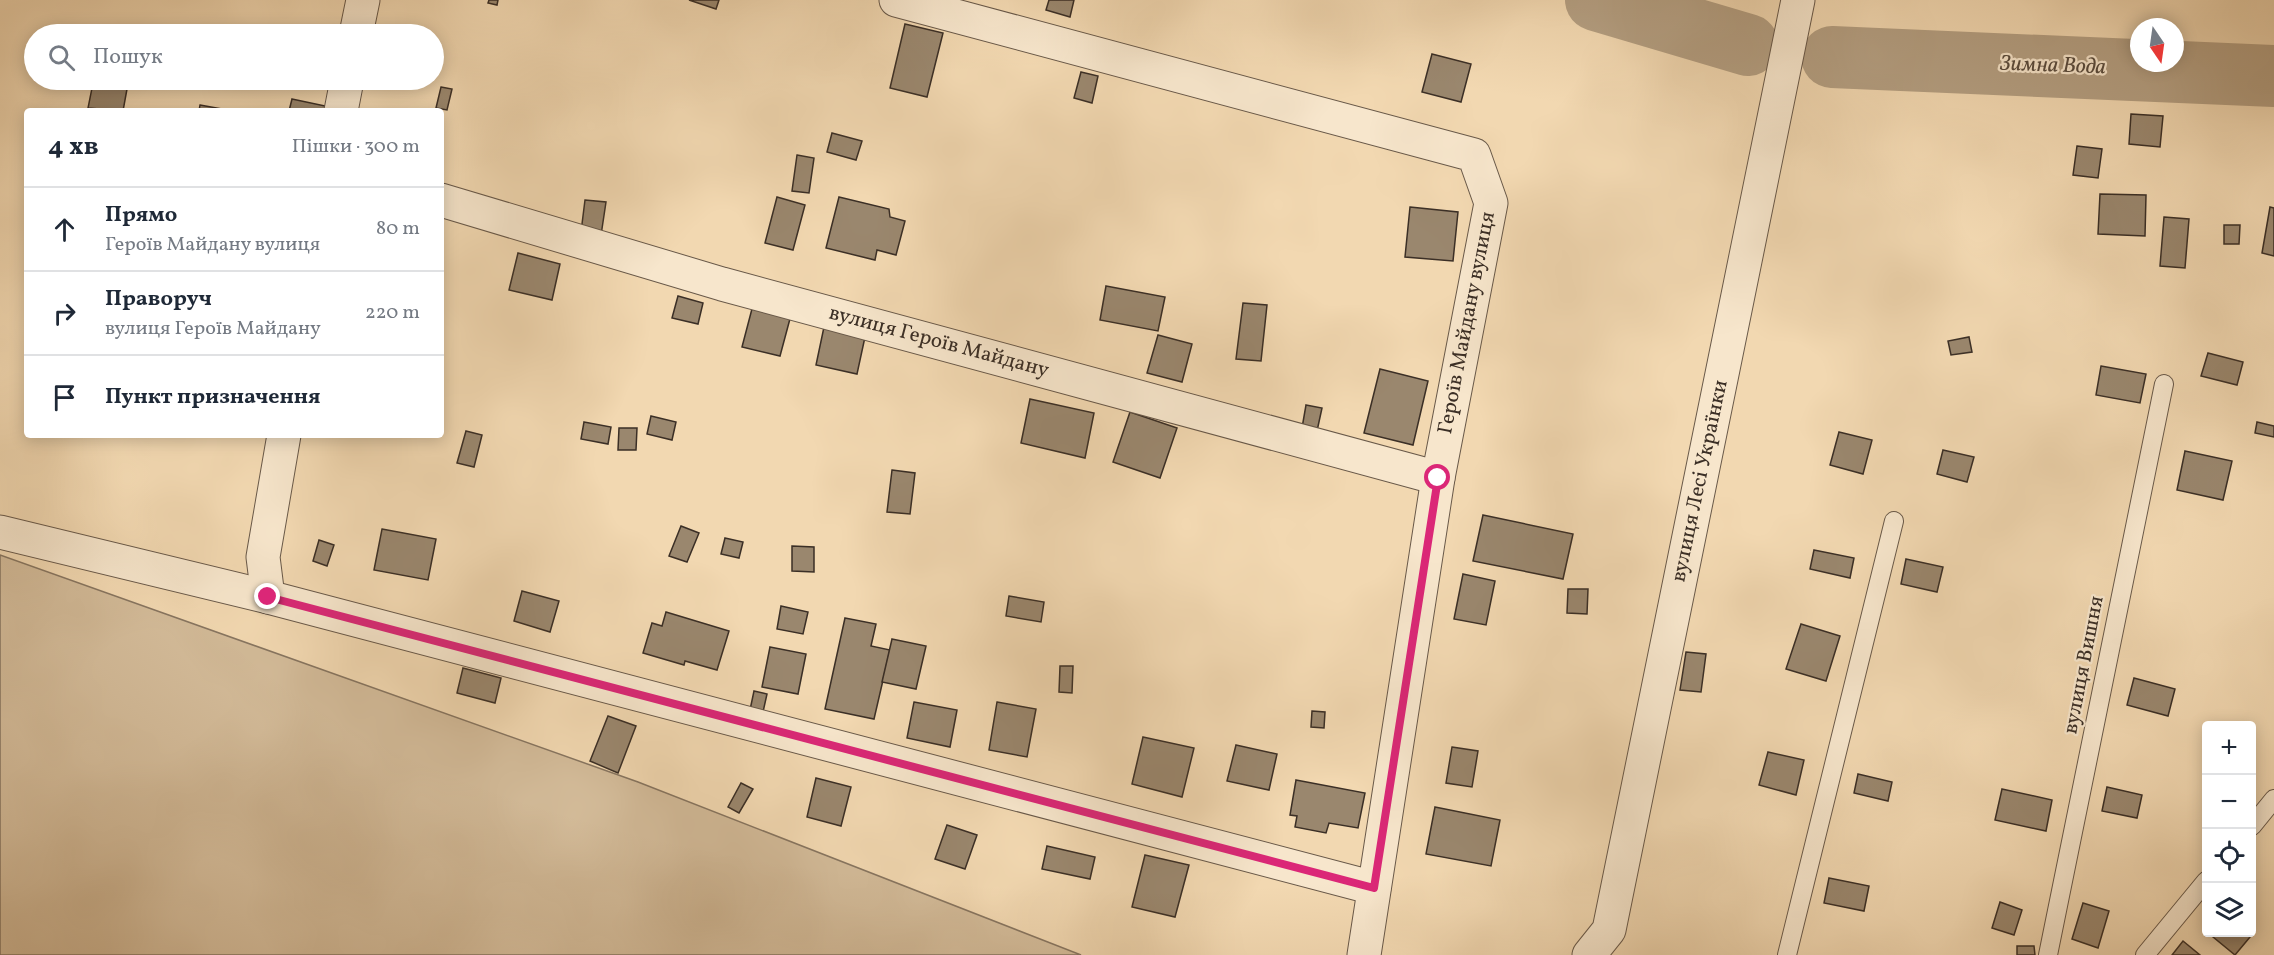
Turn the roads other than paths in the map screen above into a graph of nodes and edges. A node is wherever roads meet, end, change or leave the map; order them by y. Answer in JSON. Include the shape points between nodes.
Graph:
{"nodes":[{"id":1,"x":363,"y":0,"type":"edge"},
{"id":2,"x":896,"y":0,"type":"edge"},
{"id":3,"x":1798,"y":0,"type":"edge"},
{"id":4,"x":358,"y":24,"type":"edge"},
{"id":5,"x":345,"y":90,"type":"edge"},
{"id":6,"x":342,"y":108,"type":"edge"},
{"id":7,"x":444,"y":201,"type":"edge"},
{"id":8,"x":2164,"y":384,"type":"dead end"},
{"id":9,"x":283,"y":438,"type":"edge"},
{"id":10,"x":1438,"y":478,"type":"junction"},
{"id":11,"x":1894,"y":521,"type":"dead end"},
{"id":12,"x":0,"y":532,"type":"edge"},
{"id":13,"x":268,"y":597,"type":"junction"},
{"id":14,"x":2274,"y":799,"type":"edge"},
{"id":15,"x":2256,"y":821,"type":"edge"},
{"id":16,"x":2204,"y":883,"type":"edge"},
{"id":17,"x":1374,"y":888,"type":"junction"},
{"id":18,"x":1364,"y":955,"type":"edge"},
{"id":19,"x":1588,"y":955,"type":"edge"},
{"id":20,"x":1787,"y":955,"type":"edge"},
{"id":21,"x":2048,"y":955,"type":"edge"},
{"id":22,"x":2145,"y":955,"type":"edge"}],
"edges":[{"from":1,"to":4,"type":"street"},
{"from":2,"to":10,"type":"street","name":"Героїв Майдану вулиця","via":[[1474,155],[1491,203]]},
{"from":3,"to":19,"type":"street","name":"вулиця Лесі Українки","via":[[1609,930]]},
{"from":5,"to":6,"type":"street"},
{"from":7,"to":10,"type":"street","name":"вулиця Героїв Майдану","via":[[722,284]]},
{"from":8,"to":21,"type":"lane","name":"вулиця Вишня"},
{"from":9,"to":13,"type":"street","via":[[263,557]]},
{"from":10,"to":17,"type":"street","name":"Героїв Майдану вулиця"},
{"from":11,"to":20,"type":"lane"},
{"from":12,"to":13,"type":"street"},
{"from":13,"to":17,"type":"street"},
{"from":14,"to":15,"type":"lane"},
{"from":16,"to":22,"type":"lane"},
{"from":17,"to":18,"type":"street","name":"Героїв Майдану вулиця"}]}
